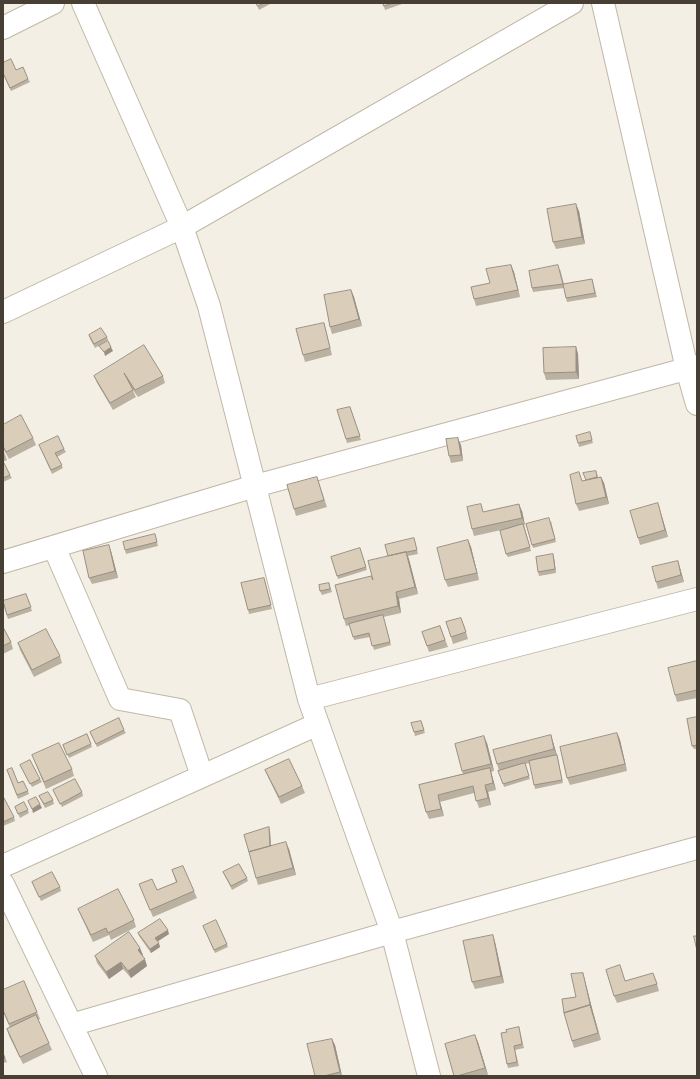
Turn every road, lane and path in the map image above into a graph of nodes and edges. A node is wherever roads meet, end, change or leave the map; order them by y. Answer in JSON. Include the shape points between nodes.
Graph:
{"nodes":[{"id":1,"x":53,"y":3,"type":"edge"},
{"id":2,"x":84,"y":3,"type":"edge"},
{"id":3,"x":572,"y":3,"type":"edge"},
{"id":4,"x":603,"y":3,"type":"edge"},
{"id":5,"x":3,"y":28,"type":"edge"},
{"id":6,"x":182,"y":226,"type":"junction"},
{"id":7,"x":3,"y":312,"type":"edge"},
{"id":8,"x":692,"y":367,"type":"edge"},
{"id":9,"x":697,"y":404,"type":"edge"},
{"id":10,"x":255,"y":486,"type":"junction"},
{"id":11,"x":54,"y":547,"type":"junction"},
{"id":12,"x":3,"y":562,"type":"edge"},
{"id":13,"x":697,"y":599,"type":"edge"},
{"id":14,"x":309,"y":699,"type":"junction"},
{"id":15,"x":318,"y":724,"type":"junction"},
{"id":16,"x":202,"y":776,"type":"junction"},
{"id":17,"x":697,"y":848,"type":"edge"},
{"id":18,"x":3,"y":866,"type":"edge"},
{"id":19,"x":3,"y":884,"type":"edge"},
{"id":20,"x":392,"y":932,"type":"junction"},
{"id":21,"x":71,"y":1025,"type":"junction"},
{"id":22,"x":96,"y":1076,"type":"edge"},
{"id":23,"x":429,"y":1076,"type":"edge"}],
"edges":[{"from":1,"to":5,"type":"street"},
{"from":2,"to":6,"type":"street"},
{"from":3,"to":6,"type":"street"},
{"from":4,"to":8,"type":"street"},
{"from":6,"to":7,"type":"street"},
{"from":6,"to":10,"type":"street","via":[[209,306]]},
{"from":8,"to":9,"type":"street"},
{"from":8,"to":10,"type":"street"},
{"from":10,"to":11,"type":"street"},
{"from":10,"to":14,"type":"street"},
{"from":11,"to":12,"type":"street"},
{"from":11,"to":16,"type":"street","via":[[120,699],[180,710]]},
{"from":13,"to":14,"type":"street"},
{"from":14,"to":15,"type":"street"},
{"from":15,"to":16,"type":"street"},
{"from":15,"to":20,"type":"street"},
{"from":16,"to":18,"type":"street"},
{"from":17,"to":20,"type":"street"},
{"from":19,"to":21,"type":"street"},
{"from":20,"to":21,"type":"street"},
{"from":20,"to":23,"type":"street"},
{"from":21,"to":22,"type":"street"}]}
